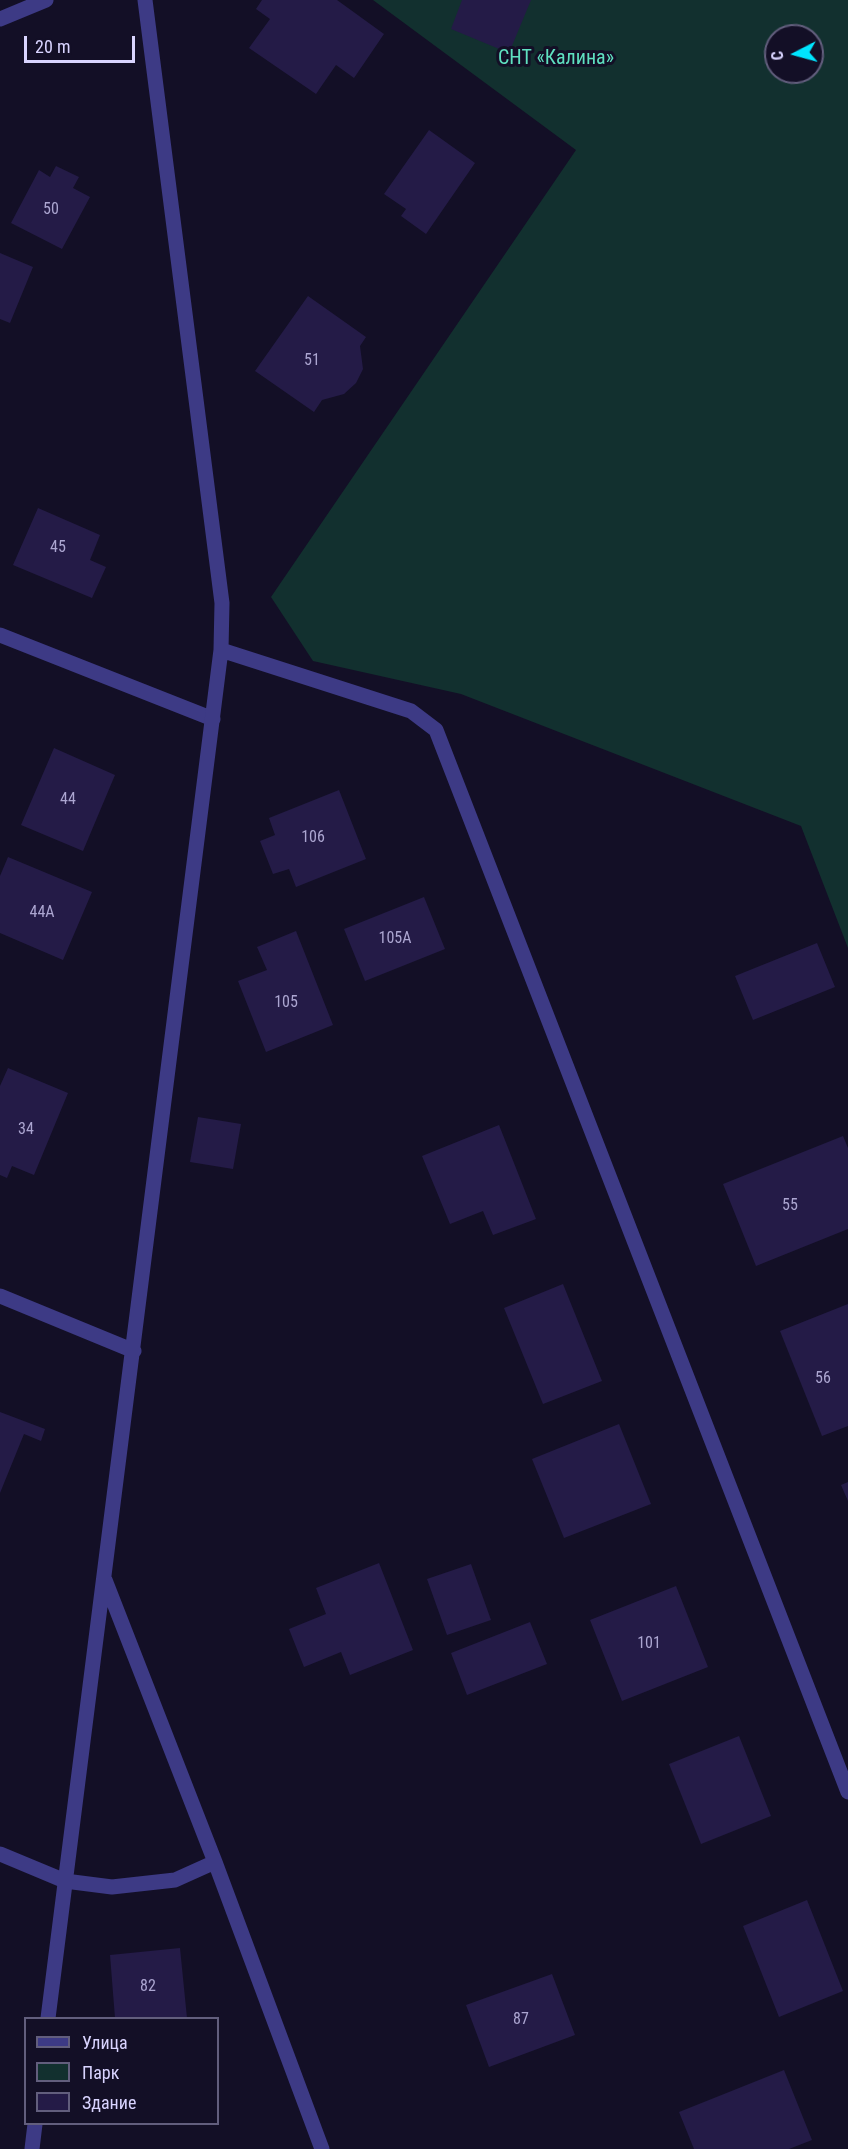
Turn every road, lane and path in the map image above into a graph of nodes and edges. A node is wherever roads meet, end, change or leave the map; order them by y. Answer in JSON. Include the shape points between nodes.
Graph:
{"nodes":[{"id":1,"x":46,"y":0,"type":"edge"},
{"id":2,"x":145,"y":0,"type":"edge"},
{"id":3,"x":0,"y":18,"type":"edge"},
{"id":4,"x":0,"y":635,"type":"edge"},
{"id":5,"x":221,"y":650,"type":"junction"},
{"id":6,"x":213,"y":719,"type":"junction"},
{"id":7,"x":0,"y":1296,"type":"edge"},
{"id":8,"x":134,"y":1351,"type":"junction"},
{"id":9,"x":104,"y":1578,"type":"junction"},
{"id":10,"x":848,"y":1792,"type":"edge"},
{"id":11,"x":0,"y":1854,"type":"edge"},
{"id":12,"x":215,"y":1862,"type":"junction"},
{"id":13,"x":65,"y":1881,"type":"junction"},
{"id":14,"x":48,"y":2017,"type":"edge"},
{"id":15,"x":35,"y":2125,"type":"edge"},
{"id":16,"x":32,"y":2149,"type":"edge"},
{"id":17,"x":322,"y":2149,"type":"edge"}],
"edges":[{"from":1,"to":3,"type":"street"},
{"from":2,"to":5,"type":"street","via":[[222,603]]},
{"from":4,"to":6,"type":"street"},
{"from":5,"to":6,"type":"street"},
{"from":5,"to":10,"type":"street","via":[[411,711],[436,730]]},
{"from":6,"to":8,"type":"street"},
{"from":7,"to":8,"type":"street"},
{"from":8,"to":9,"type":"street"},
{"from":9,"to":12,"type":"street"},
{"from":9,"to":13,"type":"street"},
{"from":11,"to":13,"type":"street"},
{"from":12,"to":13,"type":"street","via":[[175,1880],[112,1887]]},
{"from":12,"to":17,"type":"street"},
{"from":13,"to":14,"type":"street"},
{"from":15,"to":16,"type":"street"}]}
